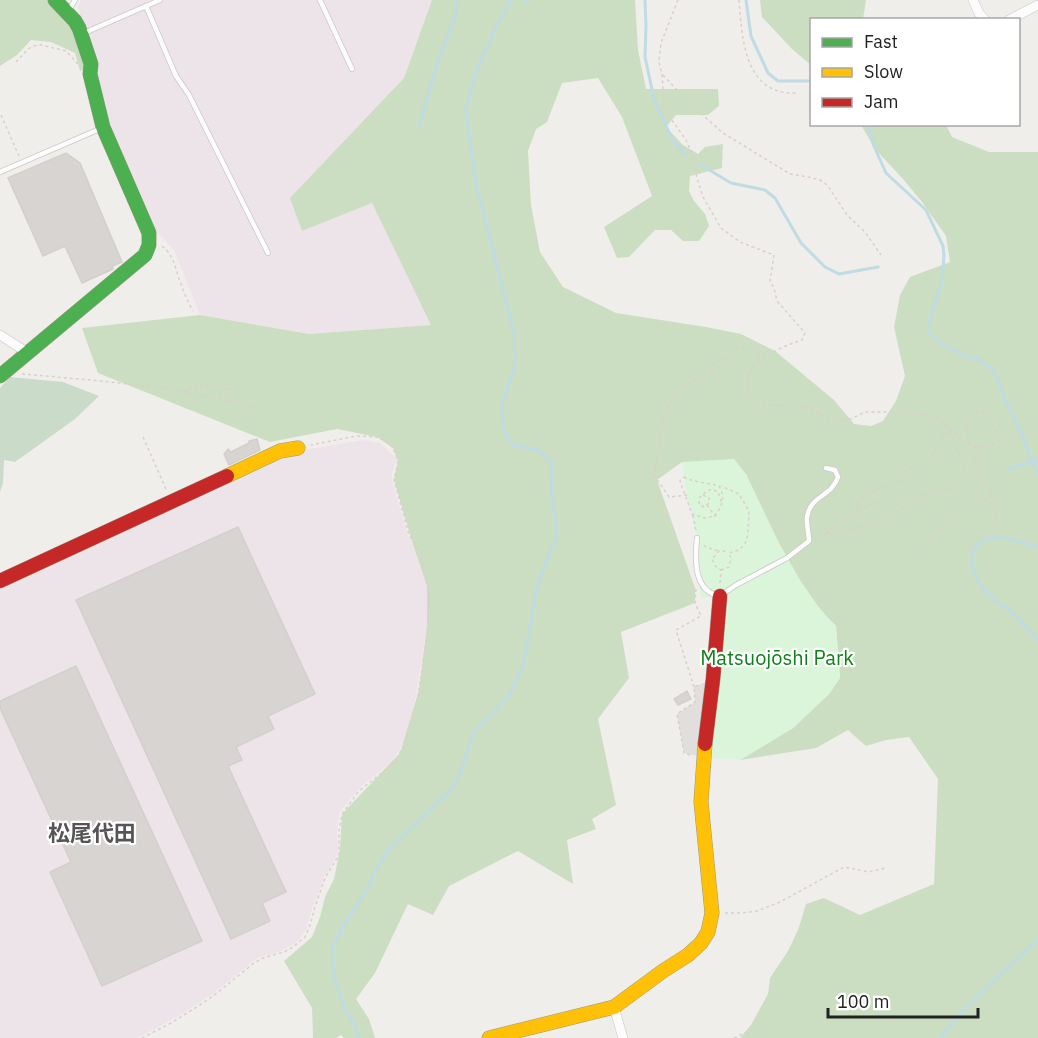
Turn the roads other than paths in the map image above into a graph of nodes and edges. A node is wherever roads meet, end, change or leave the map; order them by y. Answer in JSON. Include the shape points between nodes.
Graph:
{"nodes":[{"id":1,"x":55,"y":0,"type":"edge"},
{"id":2,"x":75,"y":0,"type":"edge"},
{"id":3,"x":160,"y":0,"type":"edge"},
{"id":4,"x":320,"y":0,"type":"edge"},
{"id":5,"x":973,"y":0,"type":"edge"},
{"id":6,"x":1038,"y":5,"type":"edge"},
{"id":7,"x":146,"y":6,"type":"junction"},
{"id":8,"x":67,"y":13,"type":"junction"},
{"id":9,"x":983,"y":18,"type":"edge"},
{"id":10,"x":1013,"y":18,"type":"edge"},
{"id":11,"x":81,"y":34,"type":"junction"},
{"id":12,"x":352,"y":69,"type":"dead end"},
{"id":13,"x":103,"y":128,"type":"junction"},
{"id":14,"x":0,"y":172,"type":"edge"},
{"id":15,"x":268,"y":253,"type":"dead end"},
{"id":16,"x":0,"y":335,"type":"edge"},
{"id":17,"x":28,"y":353,"type":"junction"},
{"id":18,"x":5,"y":372,"type":"edge"},
{"id":19,"x":298,"y":448,"type":"road end"},
{"id":20,"x":826,"y":468,"type":"dead end"},
{"id":21,"x":697,"y":537,"type":"dead end"},
{"id":22,"x":0,"y":581,"type":"edge"},
{"id":23,"x":720,"y":596,"type":"junction"},
{"id":24,"x":614,"y":1007,"type":"junction"},
{"id":25,"x":489,"y":1038,"type":"edge"},
{"id":26,"x":623,"y":1038,"type":"edge"}],
"edges":[{"from":1,"to":8,"type":"street"},
{"from":2,"to":8,"type":"lane"},
{"from":3,"to":7,"type":"lane"},
{"from":4,"to":12,"type":"lane"},
{"from":5,"to":9,"type":"street"},
{"from":6,"to":10,"type":"street"},
{"from":7,"to":11,"type":"lane"},
{"from":7,"to":15,"type":"lane","via":[[176,76]]},
{"from":8,"to":11,"type":"street"},
{"from":11,"to":13,"type":"street"},
{"from":13,"to":14,"type":"lane"},
{"from":13,"to":17,"type":"street","via":[[149,232],[146,255]]},
{"from":16,"to":17,"type":"street"},
{"from":17,"to":18,"type":"street"},
{"from":19,"to":22,"type":"street","via":[[280,451]]},
{"from":20,"to":23,"type":"lane","via":[[835,470],[838,477],[830,491],[811,504],[806,519],[809,541]]},
{"from":21,"to":23,"type":"lane","via":[[702,585]]},
{"from":23,"to":24,"type":"street","via":[[701,802],[712,913],[708,932],[688,955]]},
{"from":24,"to":25,"type":"street"},
{"from":24,"to":26,"type":"street"}]}
